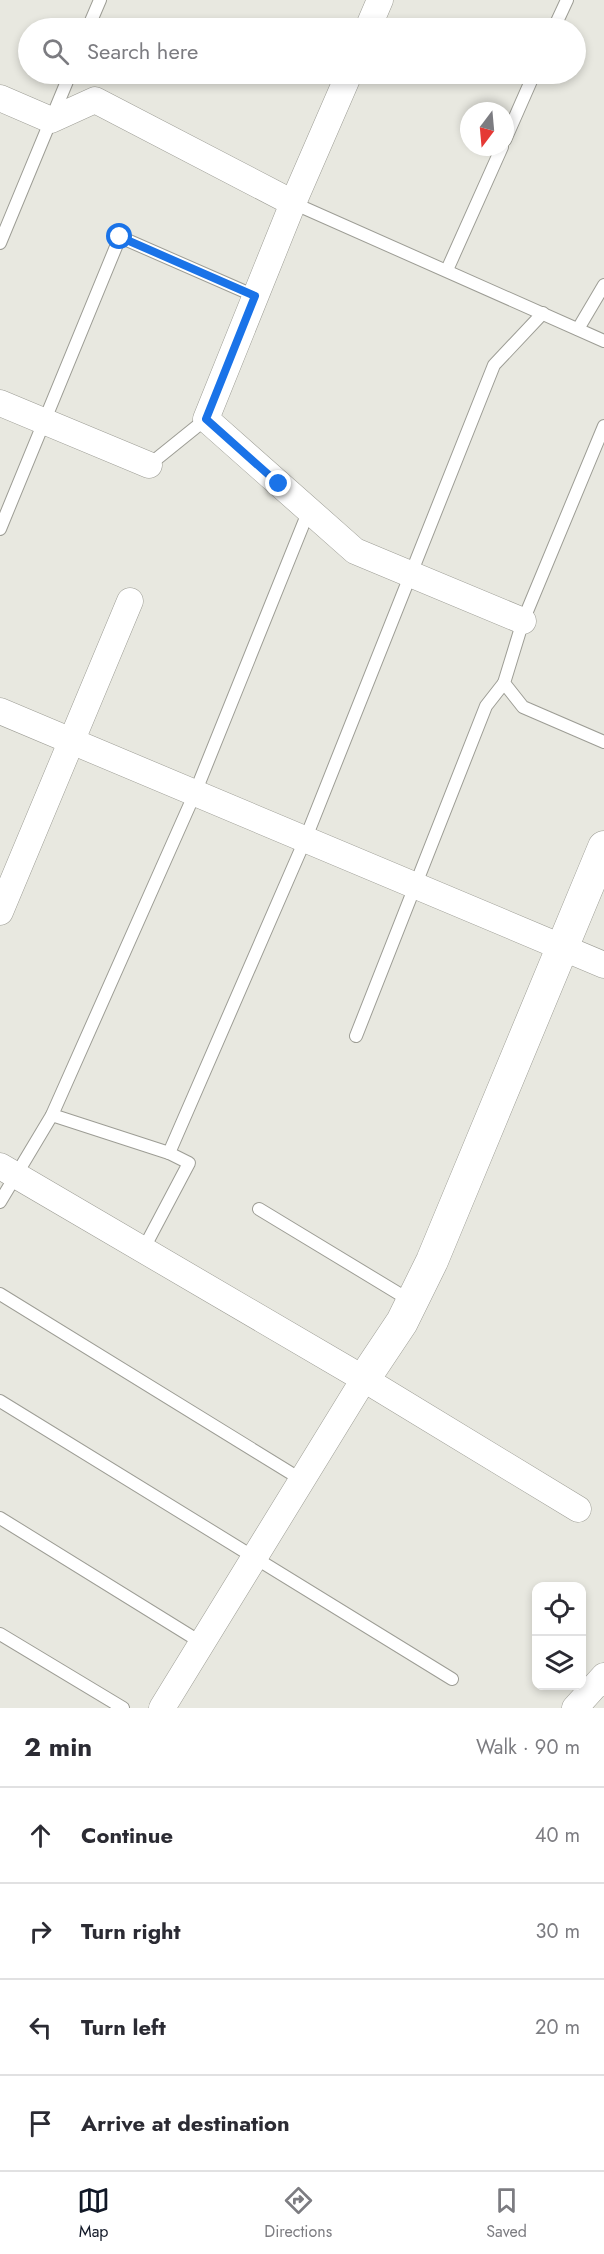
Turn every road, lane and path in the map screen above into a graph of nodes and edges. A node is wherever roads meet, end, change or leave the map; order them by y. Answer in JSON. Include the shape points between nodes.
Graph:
{"nodes":[{"id":1,"x":100,"y":0,"type":"edge"},
{"id":2,"x":380,"y":0,"type":"edge"},
{"id":3,"x":567,"y":0,"type":"edge"},
{"id":4,"x":92,"y":18,"type":"edge"},
{"id":5,"x":372,"y":18,"type":"edge"},
{"id":6,"x":559,"y":18,"type":"edge"},
{"id":7,"x":66,"y":84,"type":"edge"},
{"id":8,"x":344,"y":84,"type":"edge"},
{"id":9,"x":530,"y":84,"type":"edge"},
{"id":10,"x":0,"y":98,"type":"edge"},
{"id":11,"x":51,"y":120,"type":"junction"},
{"id":12,"x":514,"y":120,"type":"edge"},
{"id":13,"x":498,"y":156,"type":"edge"},
{"id":14,"x":293,"y":202,"type":"junction"},
{"id":15,"x":0,"y":243,"type":"edge"},
{"id":16,"x":447,"y":270,"type":"junction"},
{"id":17,"x":604,"y":285,"type":"edge"},
{"id":18,"x":255,"y":296,"type":"junction"},
{"id":19,"x":543,"y":313,"type":"junction"},
{"id":20,"x":578,"y":329,"type":"junction"},
{"id":21,"x":604,"y":341,"type":"edge"},
{"id":22,"x":0,"y":403,"type":"edge"},
{"id":23,"x":206,"y":419,"type":"junction"},
{"id":24,"x":44,"y":422,"type":"junction"},
{"id":25,"x":604,"y":426,"type":"edge"},
{"id":26,"x":149,"y":465,"type":"joint"},
{"id":27,"x":309,"y":510,"type":"junction"},
{"id":28,"x":0,"y":529,"type":"edge"},
{"id":29,"x":412,"y":575,"type":"junction"},
{"id":30,"x":130,"y":601,"type":"dead end"},
{"id":31,"x":523,"y":621,"type":"junction"},
{"id":32,"x":504,"y":683,"type":"junction"},
{"id":33,"x":0,"y":711,"type":"edge"},
{"id":34,"x":71,"y":741,"type":"junction"},
{"id":35,"x":604,"y":742,"type":"edge"},
{"id":36,"x":195,"y":793,"type":"junction"},
{"id":37,"x":305,"y":840,"type":"junction"},
{"id":38,"x":604,"y":847,"type":"edge"},
{"id":39,"x":415,"y":886,"type":"junction"},
{"id":40,"x":0,"y":912,"type":"edge"},
{"id":41,"x":562,"y":948,"type":"junction"},
{"id":42,"x":604,"y":965,"type":"edge"},
{"id":43,"x":356,"y":1036,"type":"dead end"},
{"id":44,"x":52,"y":1115,"type":"junction"},
{"id":45,"x":169,"y":1153,"type":"junction"},
{"id":46,"x":8,"y":1171,"type":"edge"},
{"id":47,"x":0,"y":1202,"type":"edge"},
{"id":48,"x":259,"y":1209,"type":"dead end"},
{"id":49,"x":143,"y":1250,"type":"junction"},
{"id":50,"x":0,"y":1294,"type":"edge"},
{"id":51,"x":412,"y":1302,"type":"junction"},
{"id":52,"x":364,"y":1379,"type":"junction"},
{"id":53,"x":0,"y":1401,"type":"edge"},
{"id":54,"x":302,"y":1480,"type":"junction"},
{"id":55,"x":578,"y":1509,"type":"dead end"},
{"id":56,"x":0,"y":1518,"type":"edge"},
{"id":57,"x":254,"y":1558,"type":"junction"},
{"id":58,"x":0,"y":1634,"type":"edge"},
{"id":59,"x":202,"y":1643,"type":"junction"},
{"id":60,"x":604,"y":1676,"type":"edge"},
{"id":61,"x":452,"y":1679,"type":"dead end"},
{"id":62,"x":123,"y":1708,"type":"edge"},
{"id":63,"x":162,"y":1708,"type":"edge"},
{"id":64,"x":574,"y":1708,"type":"edge"}],
"edges":[{"from":1,"to":4,"type":"lane"},
{"from":2,"to":5,"type":"street"},
{"from":3,"to":6,"type":"lane"},
{"from":7,"to":11,"type":"lane"},
{"from":8,"to":14,"type":"street"},
{"from":9,"to":12,"type":"lane"},
{"from":10,"to":11,"type":"street"},
{"from":11,"to":14,"type":"street","via":[[95,100]]},
{"from":11,"to":15,"type":"lane"},
{"from":13,"to":16,"type":"lane"},
{"from":14,"to":16,"type":"lane"},
{"from":14,"to":18,"type":"street"},
{"from":16,"to":19,"type":"lane"},
{"from":17,"to":20,"type":"lane"},
{"from":18,"to":23,"type":"street"},
{"from":18,"to":24,"type":"lane","via":[[120,237]]},
{"from":19,"to":20,"type":"lane"},
{"from":19,"to":29,"type":"lane","via":[[494,365]]},
{"from":20,"to":21,"type":"lane"},
{"from":22,"to":24,"type":"street"},
{"from":23,"to":26,"type":"lane"},
{"from":23,"to":27,"type":"street"},
{"from":24,"to":26,"type":"street"},
{"from":24,"to":28,"type":"lane"},
{"from":25,"to":31,"type":"lane"},
{"from":27,"to":29,"type":"street","via":[[355,551]]},
{"from":27,"to":36,"type":"lane"},
{"from":29,"to":31,"type":"street"},
{"from":29,"to":37,"type":"lane"},
{"from":30,"to":34,"type":"street"},
{"from":31,"to":32,"type":"lane"},
{"from":32,"to":35,"type":"lane","via":[[523,707]]},
{"from":32,"to":39,"type":"lane","via":[[486,706]]},
{"from":33,"to":34,"type":"street"},
{"from":34,"to":36,"type":"street"},
{"from":34,"to":40,"type":"street"},
{"from":36,"to":37,"type":"street"},
{"from":36,"to":44,"type":"lane"},
{"from":37,"to":39,"type":"street"},
{"from":37,"to":45,"type":"lane"},
{"from":38,"to":41,"type":"street"},
{"from":39,"to":41,"type":"street"},
{"from":39,"to":43,"type":"lane"},
{"from":41,"to":42,"type":"street"},
{"from":41,"to":51,"type":"street"},
{"from":44,"to":45,"type":"lane"},
{"from":44,"to":46,"type":"lane"},
{"from":45,"to":49,"type":"lane","via":[[189,1163]]},
{"from":46,"to":47,"type":"lane"},
{"from":46,"to":49,"type":"street"},
{"from":48,"to":51,"type":"lane"},
{"from":49,"to":52,"type":"street"},
{"from":50,"to":54,"type":"lane"},
{"from":51,"to":52,"type":"street"},
{"from":52,"to":54,"type":"street"},
{"from":52,"to":55,"type":"street"},
{"from":53,"to":57,"type":"lane"},
{"from":54,"to":57,"type":"street"},
{"from":56,"to":59,"type":"lane"},
{"from":57,"to":59,"type":"street"},
{"from":57,"to":61,"type":"lane"},
{"from":58,"to":62,"type":"lane"},
{"from":59,"to":63,"type":"street"},
{"from":60,"to":64,"type":"street"}]}
